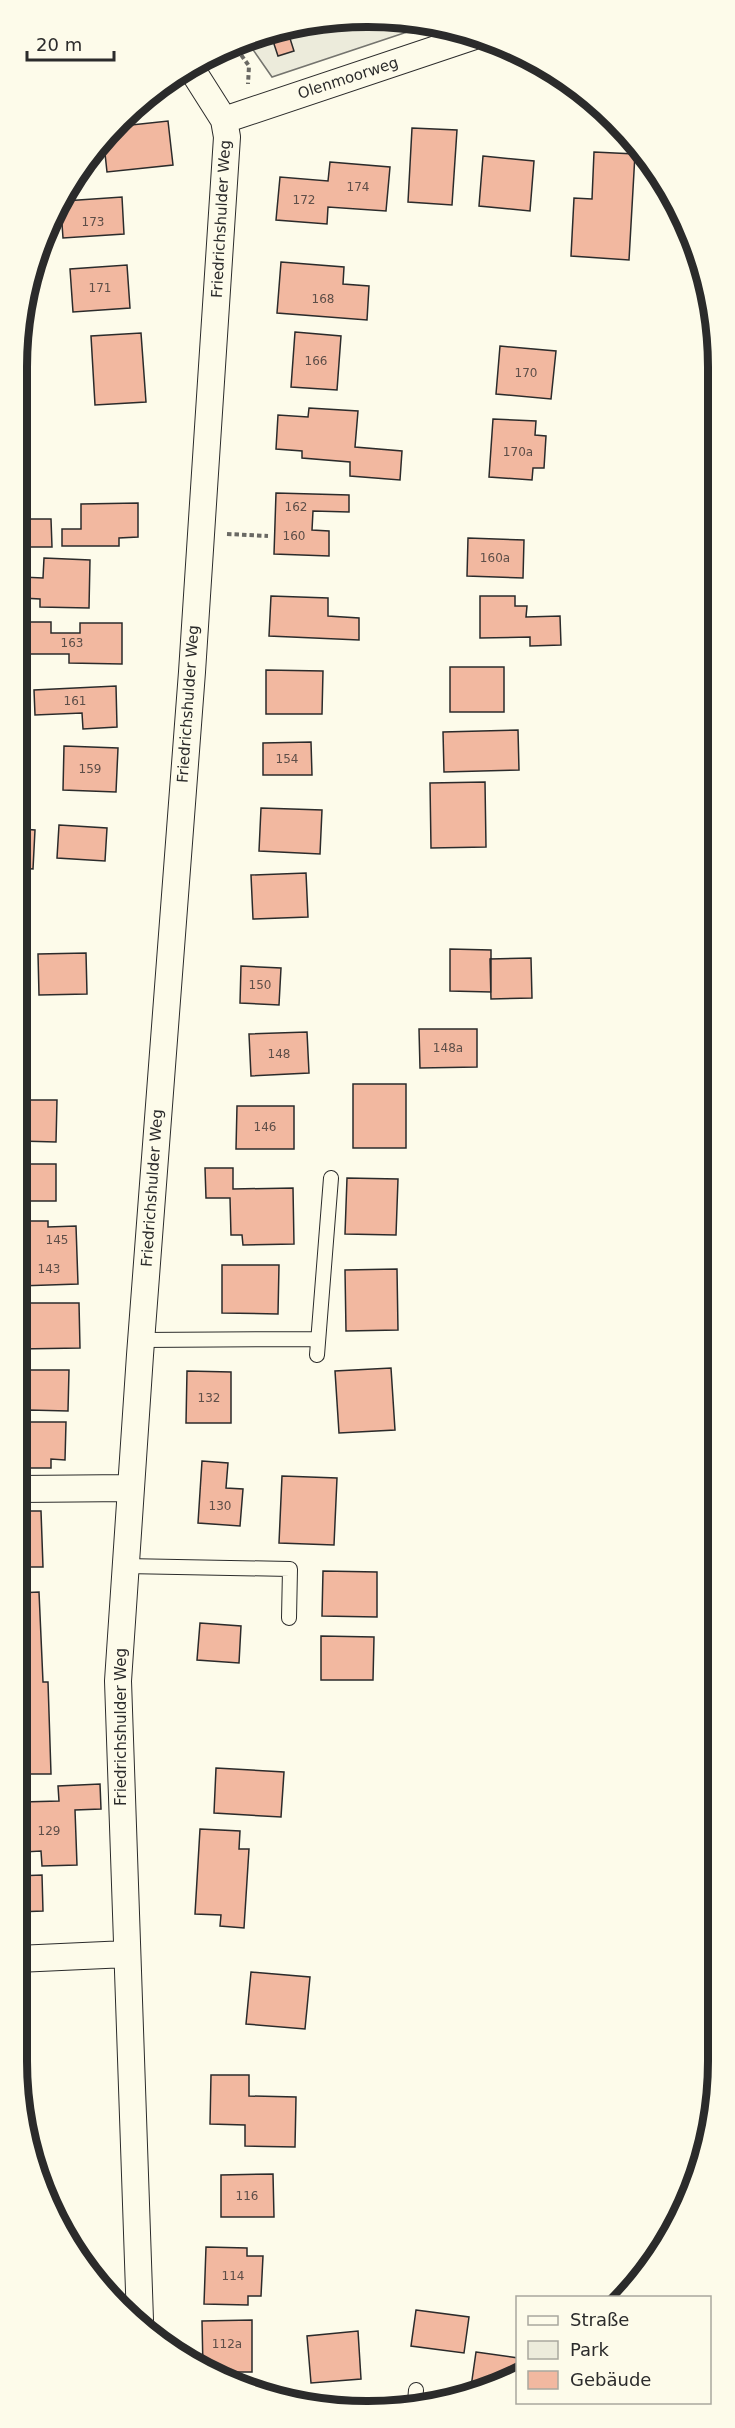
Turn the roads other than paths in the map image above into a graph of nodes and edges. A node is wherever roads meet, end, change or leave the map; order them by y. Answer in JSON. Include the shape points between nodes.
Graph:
{"nodes":[{"id":1,"x":461,"y":41,"type":"edge"},
{"id":2,"x":195,"y":74,"type":"edge"},
{"id":3,"x":224,"y":120,"type":"junction"},
{"id":4,"x":331,"y":1178,"type":"dead end"},
{"id":5,"x":318,"y":1339,"type":"junction"},
{"id":6,"x":141,"y":1340,"type":"junction"},
{"id":7,"x":317,"y":1355,"type":"dead end"},
{"id":8,"x":131,"y":1488,"type":"junction"},
{"id":9,"x":27,"y":1489,"type":"edge"},
{"id":10,"x":126,"y":1566,"type":"junction"},
{"id":11,"x":289,"y":1618,"type":"dead end"},
{"id":12,"x":127,"y":1954,"type":"junction"},
{"id":13,"x":27,"y":1959,"type":"edge"},
{"id":14,"x":140,"y":2314,"type":"edge"}],
"edges":[{"from":1,"to":3,"type":"street","name":"Olenmoorweg"},
{"from":2,"to":3,"type":"street","name":"Friedrichshulder Weg"},
{"from":3,"to":6,"type":"street","name":"Friedrichshulder Weg","via":[[227,137],[222,239]]},
{"from":4,"to":5,"type":"lane"},
{"from":5,"to":6,"type":"lane"},
{"from":5,"to":7,"type":"lane"},
{"from":6,"to":8,"type":"street","name":"Friedrichshulder Weg"},
{"from":8,"to":9,"type":"street"},
{"from":8,"to":10,"type":"street","name":"Friedrichshulder Weg"},
{"from":10,"to":11,"type":"lane","via":[[290,1569]]},
{"from":10,"to":12,"type":"street","name":"Friedrichshulder Weg","via":[[118,1681]]},
{"from":12,"to":13,"type":"street"},
{"from":12,"to":14,"type":"street","name":"Friedrichshulder Weg"}]}
